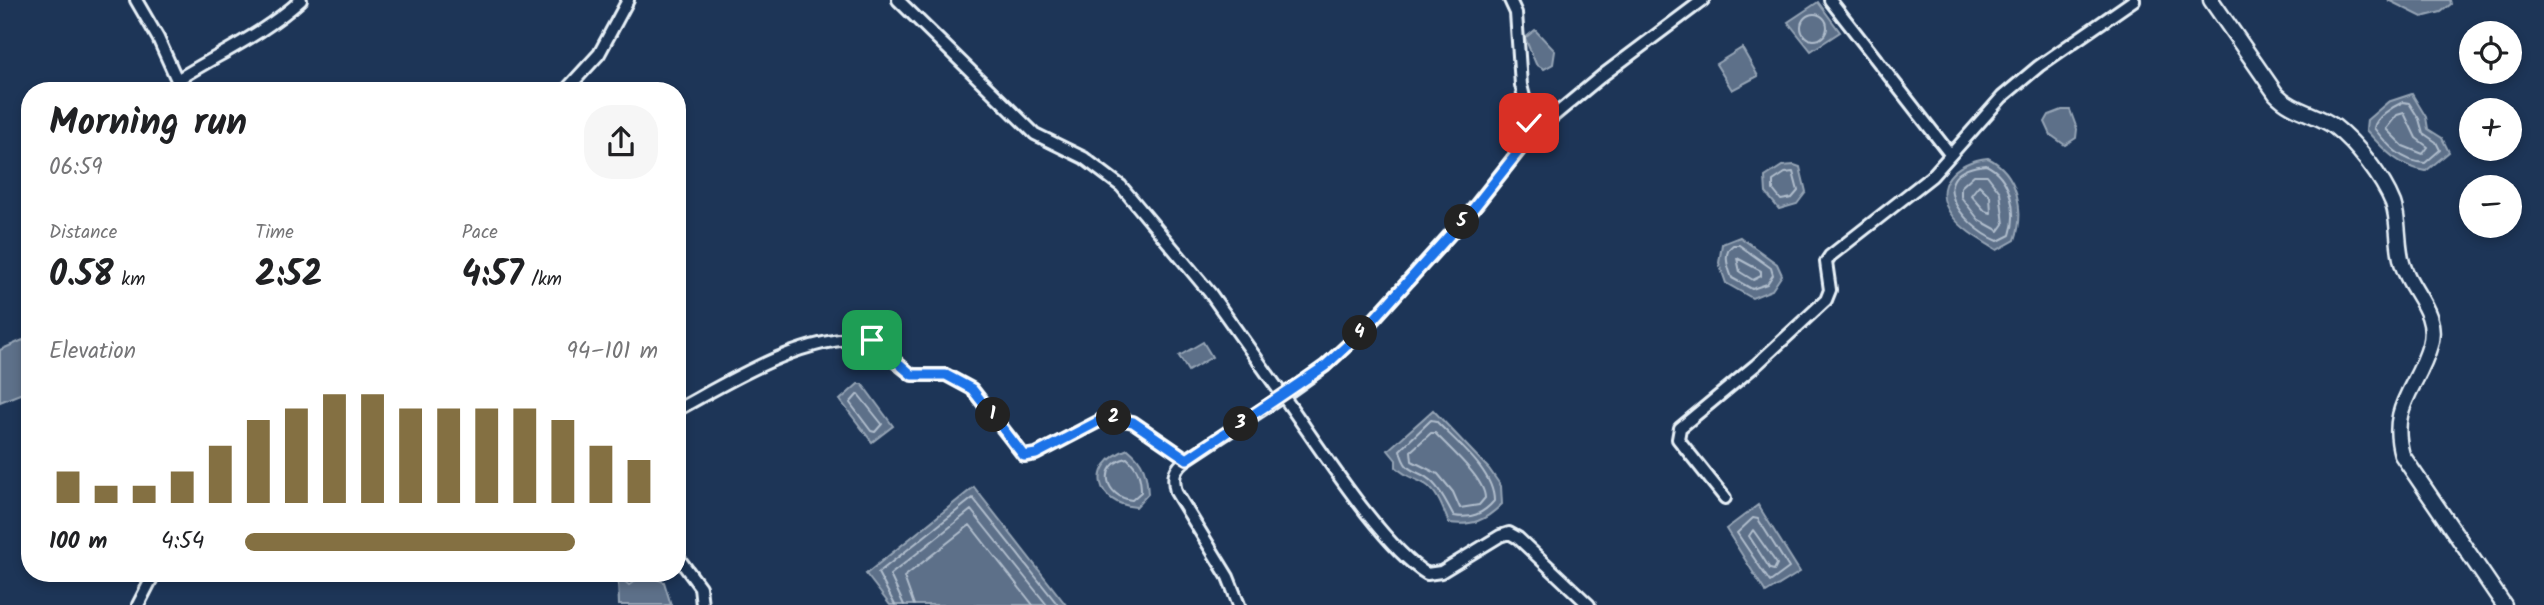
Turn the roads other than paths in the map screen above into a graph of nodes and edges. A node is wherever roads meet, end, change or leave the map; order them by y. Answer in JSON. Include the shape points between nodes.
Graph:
{"nodes":[{"id":1,"x":136,"y":0,"type":"edge"},
{"id":2,"x":301,"y":0,"type":"edge"},
{"id":3,"x":628,"y":0,"type":"edge"},
{"id":4,"x":898,"y":0,"type":"edge"},
{"id":5,"x":1510,"y":0,"type":"edge"},
{"id":6,"x":1703,"y":0,"type":"edge"},
{"id":7,"x":1830,"y":0,"type":"edge"},
{"id":8,"x":2134,"y":0,"type":"edge"},
{"id":9,"x":2211,"y":0,"type":"edge"},
{"id":10,"x":177,"y":82,"type":"edge"},
{"id":11,"x":184,"y":82,"type":"edge"},
{"id":12,"x":573,"y":82,"type":"edge"},
{"id":13,"x":1533,"y":133,"type":"junction"},
{"id":14,"x":1950,"y":154,"type":"junction"},
{"id":15,"x":1283,"y":396,"type":"junction"},
{"id":16,"x":686,"y":406,"type":"edge"},
{"id":17,"x":1187,"y":459,"type":"junction"},
{"id":18,"x":1725,"y":498,"type":"dead end"},
{"id":19,"x":686,"y":568,"type":"edge"},
{"id":20,"x":150,"y":582,"type":"edge"},
{"id":21,"x":138,"y":605,"type":"edge"},
{"id":22,"x":702,"y":605,"type":"edge"},
{"id":23,"x":1239,"y":605,"type":"edge"},
{"id":24,"x":1589,"y":605,"type":"edge"},
{"id":25,"x":2504,"y":605,"type":"edge"}],
"edges":[{"from":1,"to":10,"type":"street"},
{"from":2,"to":11,"type":"street","via":[[246,43],[210,59]]},
{"from":3,"to":12,"type":"street","via":[[599,54]]},
{"from":4,"to":15,"type":"street","via":[[1035,134],[1084,158],[1121,186],[1210,293]]},
{"from":5,"to":13,"type":"street","via":[[1516,13],[1521,85]]},
{"from":6,"to":13,"type":"street"},
{"from":7,"to":14,"type":"street"},
{"from":8,"to":14,"type":"street","via":[[2039,66],[2002,97]]},
{"from":9,"to":25,"type":"main road","via":[[2276,94],[2288,107],[2333,125],[2356,145],[2392,202],[2403,267],[2432,323],[2431,344],[2398,419],[2402,455]]},
{"from":13,"to":15,"type":"street","via":[[1473,209],[1367,327]]},
{"from":14,"to":18,"type":"street","via":[[1932,176],[1830,256],[1826,262],[1830,290],[1813,314],[1680,428],[1678,439]]},
{"from":15,"to":17,"type":"street"},
{"from":15,"to":24,"type":"street","via":[[1374,520],[1415,567],[1427,575],[1441,572],[1510,533]]},
{"from":16,"to":17,"type":"street","via":[[792,353],[865,338],[912,375],[946,375],[972,389],[1024,456],[1107,417],[1133,422]]},
{"from":17,"to":23,"type":"street","via":[[1176,468],[1176,492],[1228,577]]},
{"from":19,"to":22,"type":"street","via":[[700,587]]},
{"from":20,"to":21,"type":"street"}]}
